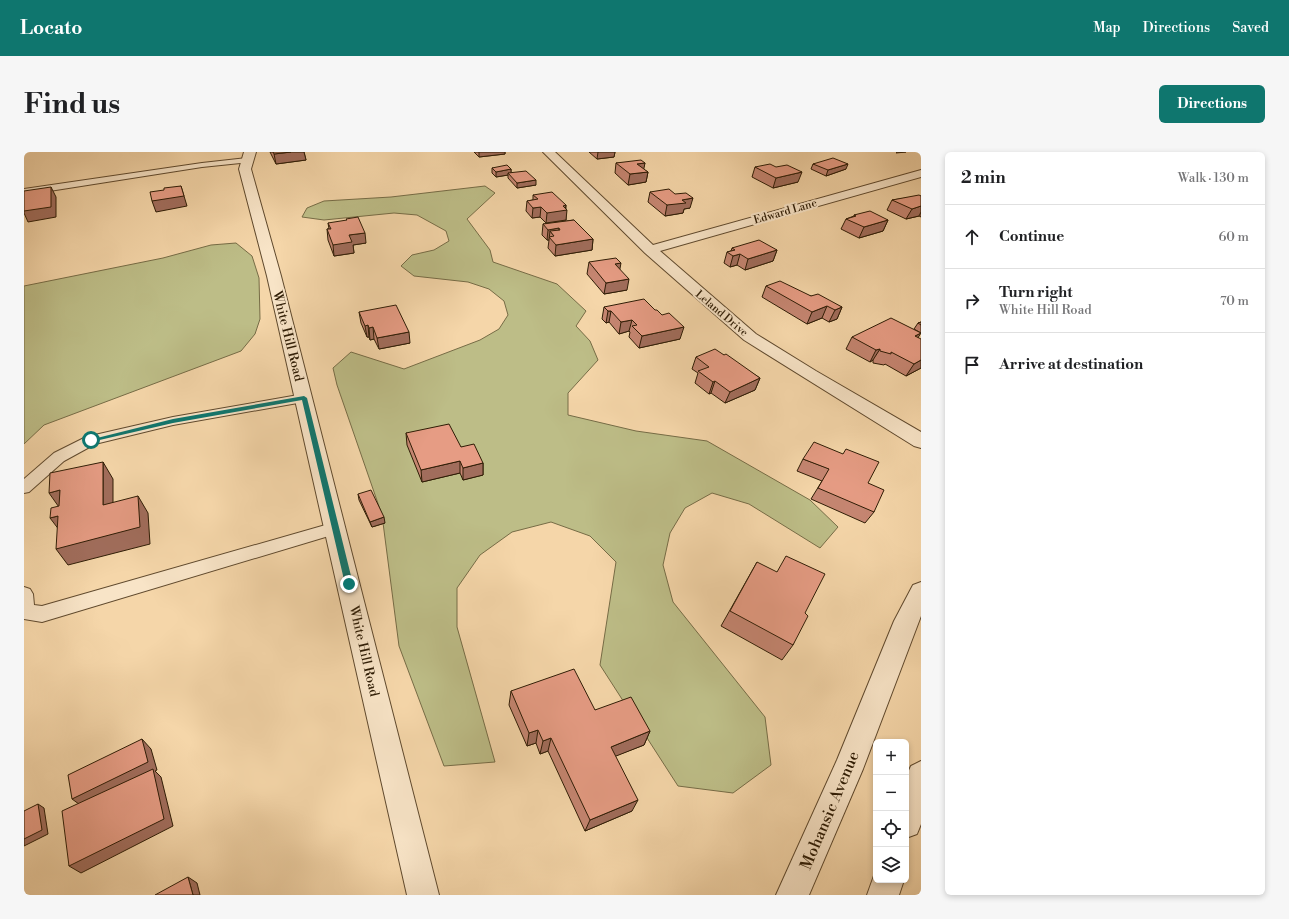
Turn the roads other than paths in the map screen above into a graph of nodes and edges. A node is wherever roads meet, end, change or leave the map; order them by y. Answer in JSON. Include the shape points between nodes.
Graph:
{"nodes":[{"id":1,"x":549,"y":152,"type":"edge"},
{"id":2,"x":249,"y":156,"type":"edge"},
{"id":3,"x":921,"y":173,"type":"edge"},
{"id":4,"x":24,"y":192,"type":"edge"},
{"id":5,"x":650,"y":250,"type":"junction"},
{"id":6,"x":304,"y":398,"type":"junction"},
{"id":7,"x":921,"y":441,"type":"edge"},
{"id":8,"x":24,"y":488,"type":"edge"},
{"id":9,"x":336,"y":528,"type":"junction"},
{"id":10,"x":921,"y":592,"type":"edge"},
{"id":11,"x":24,"y":594,"type":"edge"},
{"id":12,"x":921,"y":776,"type":"edge"},
{"id":13,"x":909,"y":814,"type":"edge"},
{"id":14,"x":887,"y":883,"type":"edge"},
{"id":15,"x":424,"y":895,"type":"edge"},
{"id":16,"x":792,"y":895,"type":"edge"},
{"id":17,"x":883,"y":895,"type":"edge"}],
"edges":[{"from":1,"to":5,"type":"street","name":"Leland Drive"},
{"from":2,"to":4,"type":"lane"},
{"from":2,"to":6,"type":"street","name":"White Hill Road","via":[[245,169]]},
{"from":3,"to":5,"type":"street","name":"Edward Lane"},
{"from":5,"to":7,"type":"street","name":"Leland Drive","via":[[750,337]]},
{"from":6,"to":8,"type":"lane","via":[[173,421],[91,440],[59,457]]},
{"from":6,"to":9,"type":"street","name":"White Hill Road"},
{"from":9,"to":11,"type":"lane","via":[[42,614],[25,612]]},
{"from":9,"to":15,"type":"street","name":"White Hill Road"},
{"from":10,"to":16,"type":"street","name":"Mohansic Avenue","via":[[906,621],[848,769]]},
{"from":12,"to":13,"type":"street"},
{"from":14,"to":17,"type":"street"}]}
